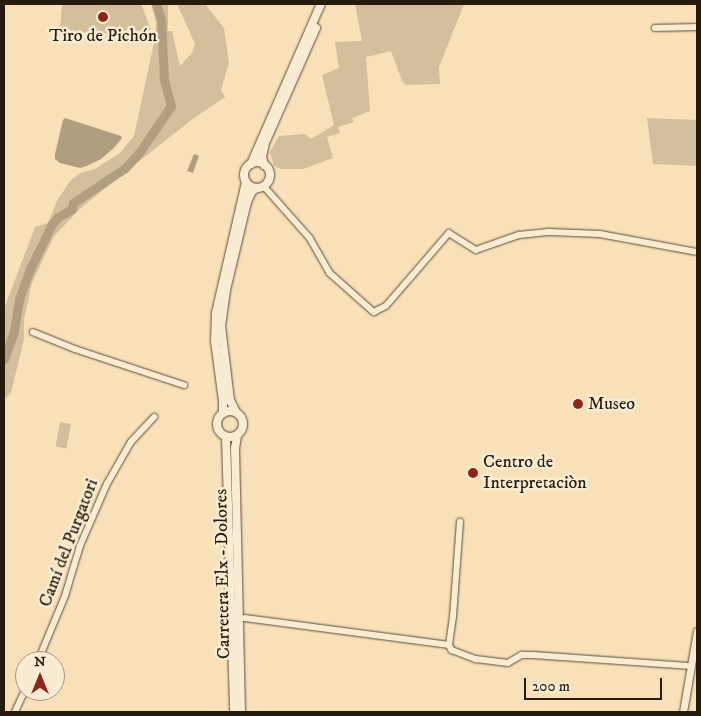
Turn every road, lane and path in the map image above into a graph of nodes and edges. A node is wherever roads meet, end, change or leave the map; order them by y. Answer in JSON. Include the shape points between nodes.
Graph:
{"nodes":[{"id":1,"x":321,"y":4,"type":"edge"},
{"id":2,"x":326,"y":4,"type":"edge"},
{"id":3,"x":697,"y":27,"type":"edge"},
{"id":4,"x":655,"y":28,"type":"dead end"},
{"id":5,"x":251,"y":164,"type":"junction"},
{"id":6,"x":264,"y":165,"type":"junction"},
{"id":7,"x":246,"y":182,"type":"junction"},
{"id":8,"x":260,"y":187,"type":"junction"},
{"id":9,"x":697,"y":252,"type":"edge"},
{"id":10,"x":32,"y":332,"type":"dead end"},
{"id":11,"x":184,"y":385,"type":"dead end"},
{"id":12,"x":236,"y":412,"type":"junction"},
{"id":13,"x":223,"y":413,"type":"junction"},
{"id":14,"x":154,"y":417,"type":"dead end"},
{"id":15,"x":237,"y":436,"type":"junction"},
{"id":16,"x":226,"y":437,"type":"junction"},
{"id":17,"x":460,"y":522,"type":"dead end"},
{"id":18,"x":245,"y":618,"type":"dead end"},
{"id":19,"x":697,"y":631,"type":"edge"},
{"id":20,"x":449,"y":645,"type":"junction"},
{"id":21,"x":42,"y":651,"type":"edge"},
{"id":22,"x":696,"y":654,"type":"edge"},
{"id":23,"x":692,"y":666,"type":"junction"},
{"id":24,"x":234,"y":712,"type":"edge"},
{"id":25,"x":241,"y":712,"type":"edge"},
{"id":26,"x":683,"y":712,"type":"edge"}],
"edges":[{"from":1,"to":5,"type":"main road"},
{"from":2,"to":6,"type":"main road","via":[[265,143]]},
{"from":3,"to":4,"type":"street"},
{"from":5,"to":6,"type":"main road"},
{"from":5,"to":7,"type":"main road","via":[[245,170]]},
{"from":6,"to":8,"type":"main road","via":[[270,174],[268,181]]},
{"from":7,"to":8,"type":"main road"},
{"from":7,"to":13,"type":"main road","via":[[216,314],[215,341]]},
{"from":8,"to":9,"type":"street","via":[[310,238],[330,273],[374,312],[386,306],[449,233],[476,250],[518,235],[550,232],[600,234]]},
{"from":8,"to":12,"type":"main road","via":[[252,191],[247,202],[221,326],[230,400]]},
{"from":10,"to":11,"type":"street"},
{"from":12,"to":13,"type":"main road"},
{"from":12,"to":15,"type":"main road","via":[[243,423]]},
{"from":13,"to":16,"type":"main road","via":[[217,426],[220,434]]},
{"from":14,"to":21,"type":"street","name":"Camí del Purgatori","via":[[127,448],[104,491],[80,546]]},
{"from":15,"to":16,"type":"main road"},
{"from":15,"to":25,"type":"main road","name":"Carretera Elx - Dolores"},
{"from":16,"to":24,"type":"main road","name":"Carretera Elx - Dolores"},
{"from":17,"to":20,"type":"street"},
{"from":18,"to":20,"type":"street"},
{"from":19,"to":22,"type":"street"},
{"from":20,"to":23,"type":"street","via":[[452,650],[476,659],[508,663],[522,655],[533,655]]},
{"from":22,"to":23,"type":"street"},
{"from":23,"to":26,"type":"street"}]}
